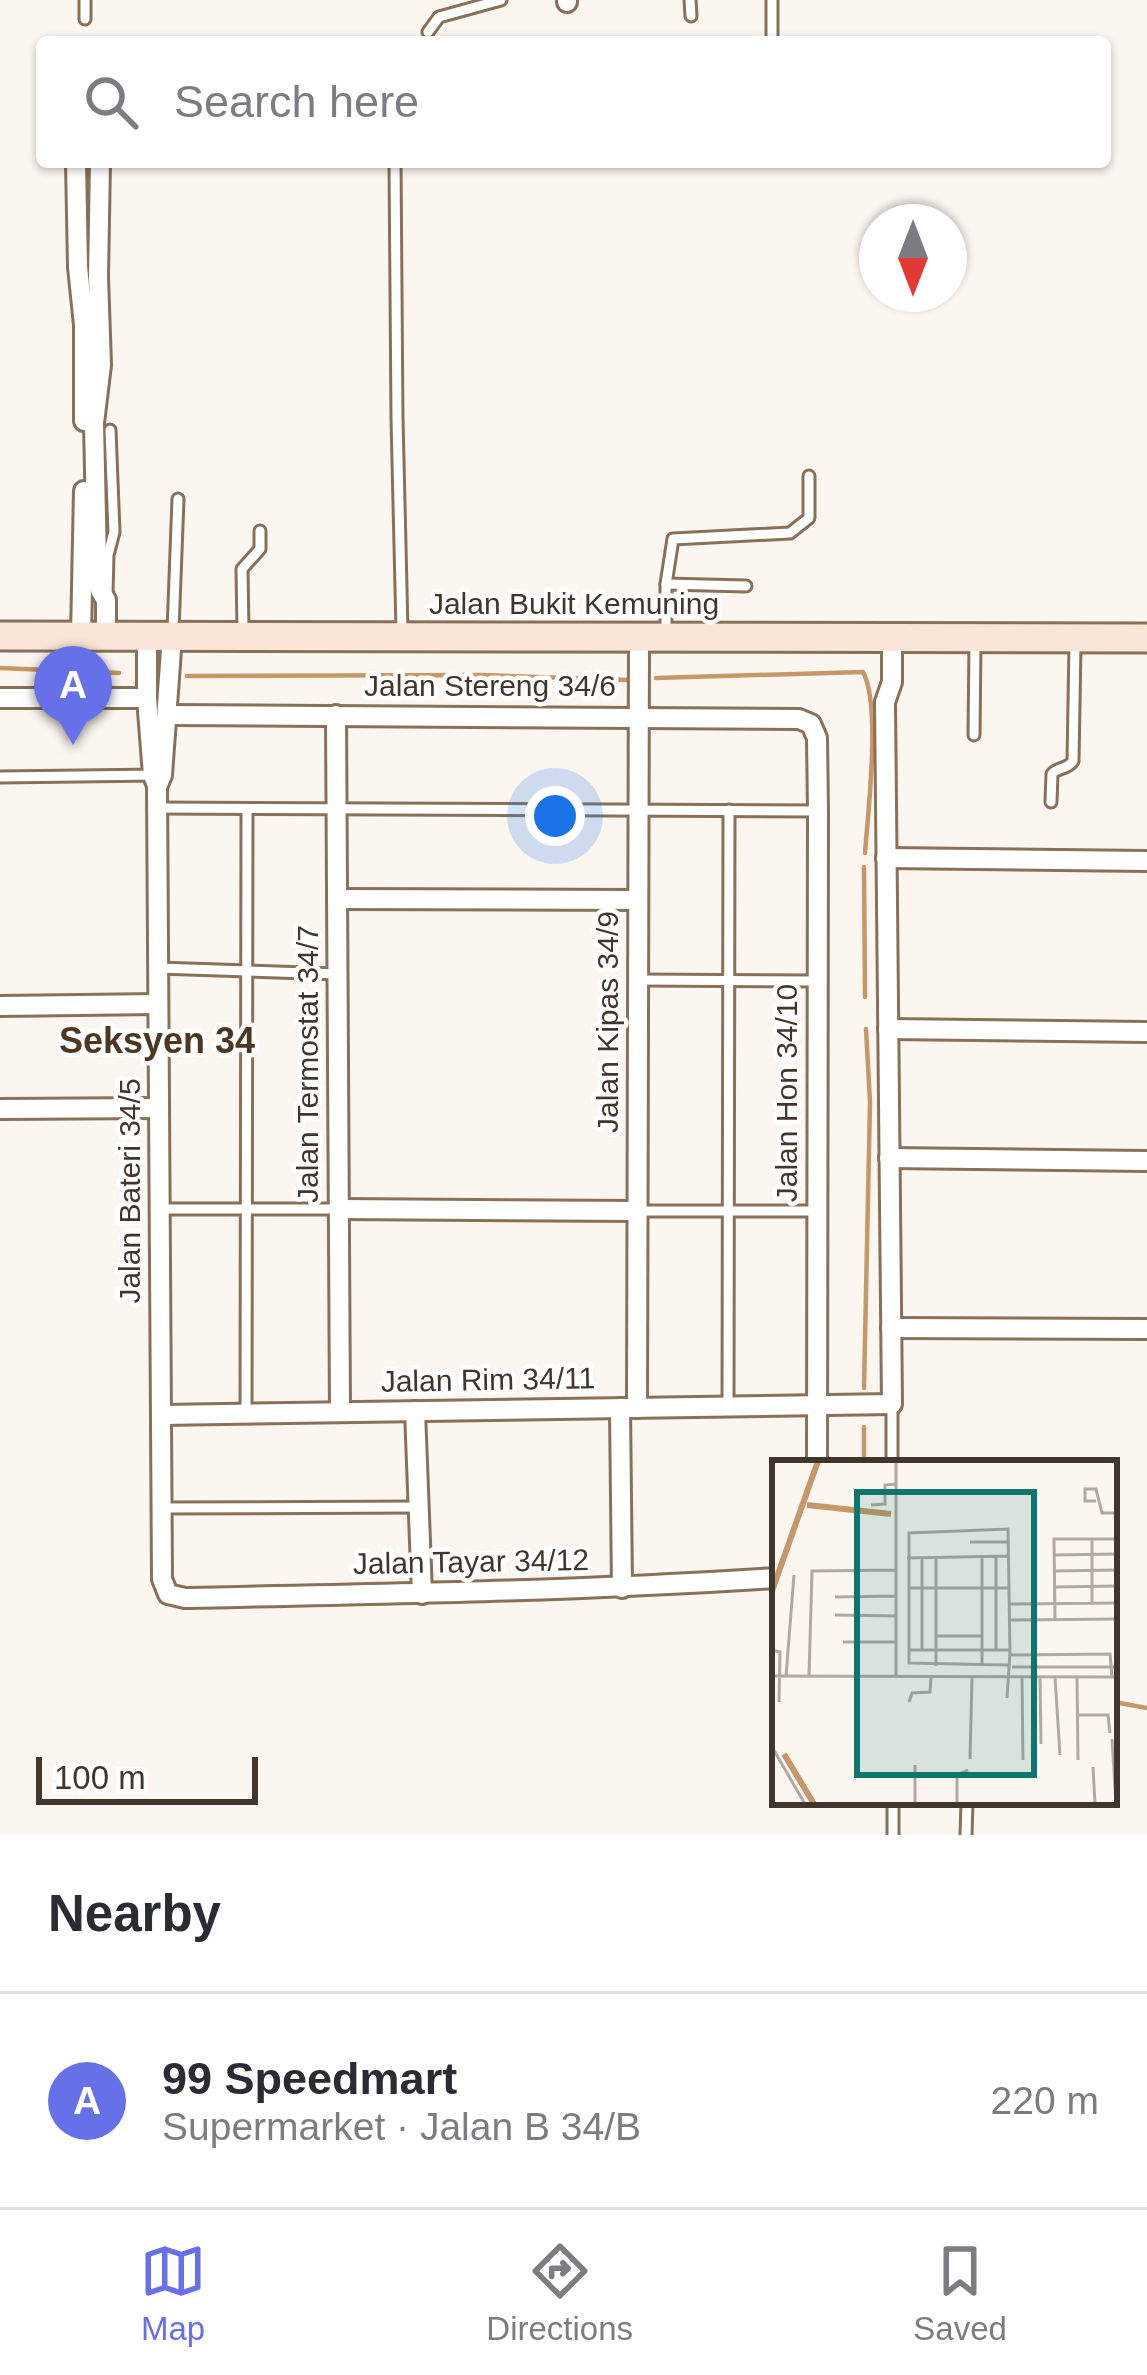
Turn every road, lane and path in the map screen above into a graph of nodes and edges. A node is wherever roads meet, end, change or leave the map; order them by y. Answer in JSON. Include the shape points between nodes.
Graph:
{"nodes":[{"id":1,"x":85,"y":0,"type":"edge"},
{"id":2,"x":501,"y":0,"type":"edge"},
{"id":3,"x":690,"y":0,"type":"edge"},
{"id":4,"x":772,"y":0,"type":"edge"},
{"id":5,"x":691,"y":16,"type":"dead end"},
{"id":6,"x":85,"y":19,"type":"dead end"},
{"id":7,"x":428,"y":32,"type":"dead end"},
{"id":8,"x":772,"y":36,"type":"edge"},
{"id":9,"x":76,"y":168,"type":"edge"},
{"id":10,"x":100,"y":168,"type":"edge"},
{"id":11,"x":395,"y":168,"type":"edge"},
{"id":12,"x":110,"y":430,"type":"dead end"},
{"id":13,"x":809,"y":476,"type":"dead end"},
{"id":14,"x":178,"y":500,"type":"dead end"},
{"id":15,"x":260,"y":531,"type":"dead end"},
{"id":16,"x":666,"y":584,"type":"junction"},
{"id":17,"x":746,"y":586,"type":"dead end"},
{"id":18,"x":106,"y":600,"type":"junction"},
{"id":19,"x":0,"y":636,"type":"edge"},
{"id":20,"x":94,"y":636,"type":"junction"},
{"id":21,"x":159,"y":637,"type":"junction"},
{"id":22,"x":243,"y":637,"type":"junction"},
{"id":23,"x":402,"y":637,"type":"junction"},
{"id":24,"x":652,"y":638,"type":"junction"},
{"id":25,"x":892,"y":638,"type":"junction"},
{"id":26,"x":975,"y":638,"type":"junction"},
{"id":27,"x":1075,"y":638,"type":"junction"},
{"id":28,"x":1147,"y":638,"type":"edge"},
{"id":29,"x":0,"y":698,"type":"edge"},
{"id":30,"x":147,"y":698,"type":"junction"},
{"id":31,"x":336,"y":715,"type":"junction"},
{"id":32,"x":168,"y":716,"type":"junction"},
{"id":33,"x":639,"y":717,"type":"junction"},
{"id":34,"x":811,"y":724,"type":"joint"},
{"id":35,"x":974,"y":735,"type":"dead end"},
{"id":36,"x":0,"y":777,"type":"edge"},
{"id":37,"x":157,"y":779,"type":"junction"},
{"id":38,"x":1052,"y":802,"type":"dead end"},
{"id":39,"x":158,"y":808,"type":"junction"},
{"id":40,"x":247,"y":808,"type":"junction"},
{"id":41,"x":337,"y":809,"type":"junction"},
{"id":42,"x":638,"y":810,"type":"junction"},
{"id":43,"x":729,"y":810,"type":"junction"},
{"id":44,"x":818,"y":811,"type":"junction"},
{"id":45,"x":886,"y":858,"type":"junction"},
{"id":46,"x":1147,"y":861,"type":"edge"},
{"id":47,"x":337,"y":899,"type":"junction"},
{"id":48,"x":638,"y":900,"type":"junction"},
{"id":49,"x":158,"y":968,"type":"junction"},
{"id":50,"x":247,"y":971,"type":"junction"},
{"id":51,"x":338,"y":974,"type":"junction"},
{"id":52,"x":638,"y":980,"type":"junction"},
{"id":53,"x":730,"y":980,"type":"junction"},
{"id":54,"x":818,"y":981,"type":"junction"},
{"id":55,"x":158,"y":1004,"type":"junction"},
{"id":56,"x":0,"y":1006,"type":"edge"},
{"id":57,"x":888,"y":1029,"type":"junction"},
{"id":58,"x":1147,"y":1032,"type":"edge"},
{"id":59,"x":149,"y":1108,"type":"junction"},
{"id":60,"x":0,"y":1109,"type":"edge"},
{"id":61,"x":889,"y":1158,"type":"junction"},
{"id":62,"x":1147,"y":1160,"type":"edge"},
{"id":63,"x":160,"y":1209,"type":"junction"},
{"id":64,"x":248,"y":1209,"type":"junction"},
{"id":65,"x":339,"y":1209,"type":"junction"},
{"id":66,"x":638,"y":1210,"type":"junction"},
{"id":67,"x":727,"y":1211,"type":"junction"},
{"id":68,"x":817,"y":1211,"type":"junction"},
{"id":69,"x":891,"y":1328,"type":"junction"},
{"id":70,"x":1147,"y":1329,"type":"edge"},
{"id":71,"x":892,"y":1404,"type":"junction"},
{"id":72,"x":817,"y":1405,"type":"junction"},
{"id":73,"x":728,"y":1406,"type":"junction"},
{"id":74,"x":628,"y":1408,"type":"junction"},
{"id":75,"x":416,"y":1411,"type":"junction"},
{"id":76,"x":340,"y":1412,"type":"junction"},
{"id":77,"x":246,"y":1414,"type":"junction"},
{"id":78,"x":161,"y":1415,"type":"junction"},
{"id":79,"x":817,"y":1460,"type":"edge"},
{"id":80,"x":892,"y":1460,"type":"edge"},
{"id":81,"x":419,"y":1507,"type":"junction"},
{"id":82,"x":161,"y":1508,"type":"junction"},
{"id":83,"x":772,"y":1578,"type":"edge"},
{"id":84,"x":622,"y":1588,"type":"junction"},
{"id":85,"x":168,"y":1594,"type":"joint"},
{"id":86,"x":422,"y":1594,"type":"junction"}],
"edges":[{"from":1,"to":6,"type":"lane"},
{"from":2,"to":7,"type":"lane","via":[[439,17]]},
{"from":3,"to":5,"type":"lane"},
{"from":4,"to":8,"type":"lane"},
{"from":9,"to":20,"type":"street"},
{"from":10,"to":18,"type":"street","via":[[94,446],[97,565]]},
{"from":11,"to":23,"type":"lane"},
{"from":12,"to":18,"type":"lane","via":[[114,532]]},
{"from":13,"to":16,"type":"lane","via":[[809,518],[790,533],[673,539]]},
{"from":14,"to":21,"type":"lane"},
{"from":15,"to":22,"type":"lane","via":[[260,549],[242,569]]},
{"from":16,"to":17,"type":"lane"},
{"from":16,"to":24,"type":"lane"},
{"from":18,"to":20,"type":"street"},
{"from":19,"to":20,"type":"main road","name":"Jalan Bukit Kemuning"},
{"from":20,"to":21,"type":"main road","name":"Jalan Bukit Kemuning"},
{"from":21,"to":22,"type":"main road","name":"Jalan Bukit Kemuning"},
{"from":21,"to":30,"type":"street"},
{"from":21,"to":32,"type":"street"},
{"from":22,"to":23,"type":"main road","name":"Jalan Bukit Kemuning"},
{"from":23,"to":24,"type":"main road","name":"Jalan Bukit Kemuning"},
{"from":24,"to":25,"type":"main road","name":"Jalan Bukit Kemuning"},
{"from":24,"to":33,"type":"street","name":"Jalan Kipas 34/9"},
{"from":25,"to":26,"type":"main road","name":"Jalan Bukit Kemuning"},
{"from":25,"to":45,"type":"street"},
{"from":26,"to":27,"type":"main road","name":"Jalan Bukit Kemuning"},
{"from":26,"to":35,"type":"lane"},
{"from":27,"to":28,"type":"main road","name":"Jalan Bukit Kemuning"},
{"from":27,"to":38,"type":"lane","via":[[1073,761],[1052,775]]},
{"from":29,"to":30,"type":"street"},
{"from":30,"to":37,"type":"street"},
{"from":31,"to":32,"type":"street","name":"Jalan Stereng 34/6"},
{"from":31,"to":33,"type":"street","name":"Jalan Stereng 34/6"},
{"from":31,"to":41,"type":"street","name":"Jalan Termostat 34/7"},
{"from":32,"to":37,"type":"street"},
{"from":33,"to":34,"type":"street","name":"Jalan Stereng 34/6"},
{"from":33,"to":42,"type":"street","name":"Jalan Kipas 34/9"},
{"from":34,"to":44,"type":"street","name":"Jalan Hon 34/10"},
{"from":36,"to":37,"type":"lane"},
{"from":37,"to":39,"type":"street","name":"Jalan Bateri 34/5"},
{"from":39,"to":40,"type":"lane"},
{"from":39,"to":49,"type":"street","name":"Jalan Bateri 34/5"},
{"from":40,"to":41,"type":"lane"},
{"from":40,"to":50,"type":"lane"},
{"from":41,"to":42,"type":"lane"},
{"from":41,"to":47,"type":"street","name":"Jalan Termostat 34/7"},
{"from":42,"to":43,"type":"lane"},
{"from":42,"to":48,"type":"street","name":"Jalan Kipas 34/9"},
{"from":43,"to":44,"type":"lane"},
{"from":43,"to":53,"type":"lane"},
{"from":44,"to":54,"type":"street","name":"Jalan Hon 34/10"},
{"from":45,"to":46,"type":"street"},
{"from":45,"to":57,"type":"street"},
{"from":47,"to":48,"type":"street"},
{"from":47,"to":51,"type":"street","name":"Jalan Termostat 34/7"},
{"from":48,"to":52,"type":"street","name":"Jalan Kipas 34/9"},
{"from":49,"to":50,"type":"lane"},
{"from":49,"to":55,"type":"street","name":"Jalan Bateri 34/5"},
{"from":50,"to":51,"type":"lane"},
{"from":50,"to":64,"type":"lane"},
{"from":51,"to":65,"type":"street","name":"Jalan Termostat 34/7"},
{"from":52,"to":53,"type":"lane"},
{"from":52,"to":66,"type":"street","name":"Jalan Kipas 34/9"},
{"from":53,"to":54,"type":"lane"},
{"from":53,"to":67,"type":"lane"},
{"from":54,"to":68,"type":"street","name":"Jalan Hon 34/10"},
{"from":55,"to":56,"type":"street"},
{"from":55,"to":59,"type":"street","name":"Jalan Bateri 34/5"},
{"from":57,"to":58,"type":"street"},
{"from":57,"to":61,"type":"street"},
{"from":59,"to":60,"type":"street"},
{"from":59,"to":63,"type":"street","name":"Jalan Bateri 34/5"},
{"from":61,"to":62,"type":"street"},
{"from":61,"to":69,"type":"street"},
{"from":63,"to":64,"type":"lane"},
{"from":63,"to":78,"type":"street","name":"Jalan Bateri 34/5"},
{"from":64,"to":65,"type":"lane"},
{"from":64,"to":77,"type":"lane"},
{"from":65,"to":66,"type":"street"},
{"from":65,"to":76,"type":"street","name":"Jalan Termostat 34/7"},
{"from":66,"to":67,"type":"lane"},
{"from":66,"to":74,"type":"street","name":"Jalan Kipas 34/9"},
{"from":67,"to":68,"type":"lane"},
{"from":67,"to":73,"type":"lane"},
{"from":68,"to":72,"type":"street","name":"Jalan Hon 34/10"},
{"from":69,"to":70,"type":"street"},
{"from":69,"to":71,"type":"street"},
{"from":71,"to":72,"type":"street","name":"Jalan Rim 34/11"},
{"from":71,"to":80,"type":"lane"},
{"from":72,"to":73,"type":"street","name":"Jalan Rim 34/11"},
{"from":72,"to":79,"type":"street","name":"Jalan Hon 34/10"},
{"from":73,"to":74,"type":"street","name":"Jalan Rim 34/11"},
{"from":74,"to":75,"type":"street","name":"Jalan Rim 34/11"},
{"from":74,"to":84,"type":"street","name":"Jalan Kipas 34/9"},
{"from":75,"to":76,"type":"street","name":"Jalan Rim 34/11"},
{"from":75,"to":81,"type":"street"},
{"from":76,"to":77,"type":"street","name":"Jalan Rim 34/11"},
{"from":77,"to":78,"type":"street","name":"Jalan Rim 34/11"},
{"from":78,"to":82,"type":"street","name":"Jalan Bateri 34/5"},
{"from":81,"to":82,"type":"lane"},
{"from":81,"to":86,"type":"street"},
{"from":82,"to":85,"type":"street","name":"Jalan Bateri 34/5"},
{"from":83,"to":84,"type":"street","name":"Jalan Tayar 34/12"},
{"from":84,"to":86,"type":"street","name":"Jalan Tayar 34/12"},
{"from":85,"to":86,"type":"street","name":"Jalan Tayar 34/12"}]}
